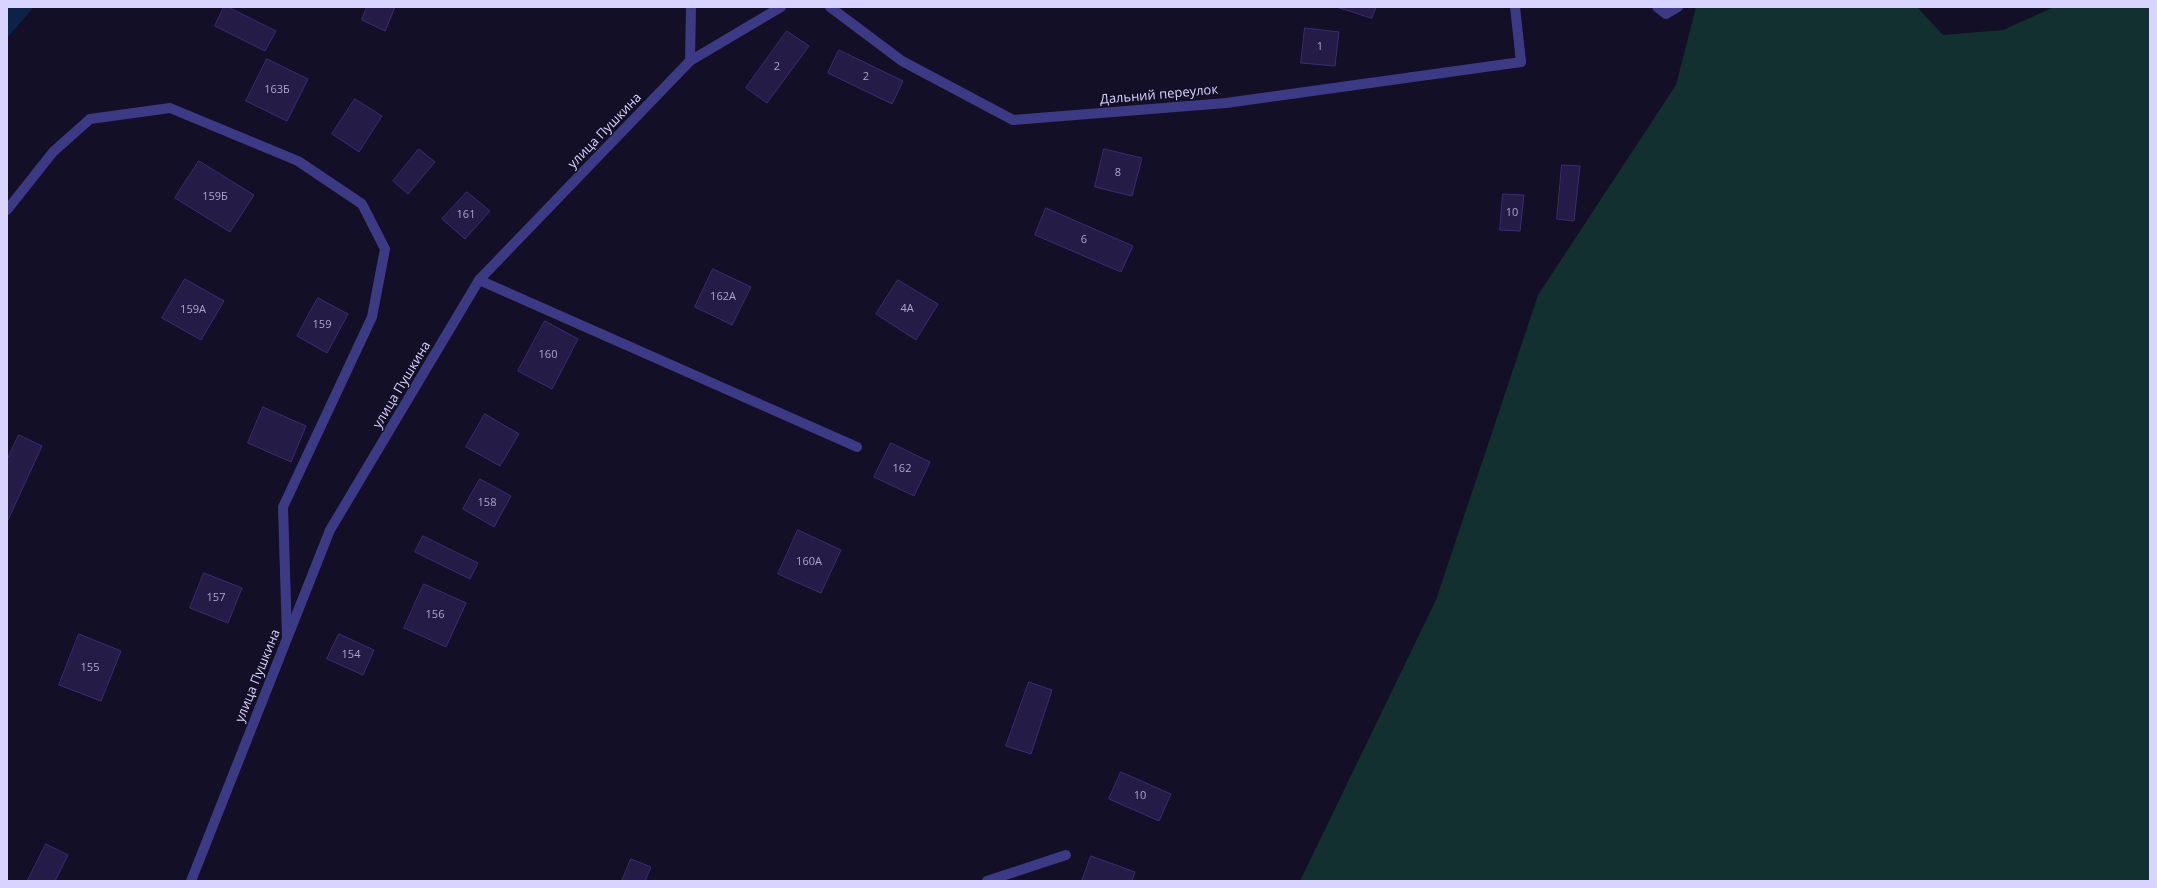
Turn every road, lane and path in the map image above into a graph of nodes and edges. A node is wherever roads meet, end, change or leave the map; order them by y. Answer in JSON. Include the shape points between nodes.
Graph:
{"nodes":[{"id":1,"x":691,"y":7,"type":"edge"},
{"id":2,"x":781,"y":7,"type":"edge"},
{"id":3,"x":830,"y":7,"type":"edge"},
{"id":4,"x":1515,"y":7,"type":"edge"},
{"id":5,"x":1657,"y":7,"type":"edge"},
{"id":6,"x":1678,"y":7,"type":"edge"},
{"id":7,"x":690,"y":61,"type":"junction"},
{"id":8,"x":7,"y":210,"type":"edge"},
{"id":9,"x":479,"y":280,"type":"junction"},
{"id":10,"x":857,"y":447,"type":"dead end"},
{"id":11,"x":287,"y":637,"type":"junction"},
{"id":12,"x":1066,"y":855,"type":"dead end"},
{"id":13,"x":190,"y":881,"type":"edge"},
{"id":14,"x":987,"y":881,"type":"edge"}],
"edges":[{"from":1,"to":7,"type":"street"},
{"from":2,"to":7,"type":"street","name":"улица Пушкина"},
{"from":3,"to":4,"type":"street","name":"Дальний переулок","via":[[902,61],[1013,120],[1226,103],[1521,62]]},
{"from":5,"to":6,"type":"street","via":[[1666,14]]},
{"from":7,"to":9,"type":"street","name":"улица Пушкина"},
{"from":8,"to":11,"type":"street","via":[[53,152],[90,119],[170,108],[298,160],[362,204],[385,249],[372,317],[283,507]]},
{"from":9,"to":10,"type":"street"},
{"from":9,"to":11,"type":"street","name":"улица Пушкина","via":[[330,530]]},
{"from":11,"to":13,"type":"street","name":"улица Пушкина"},
{"from":12,"to":14,"type":"street"}]}
